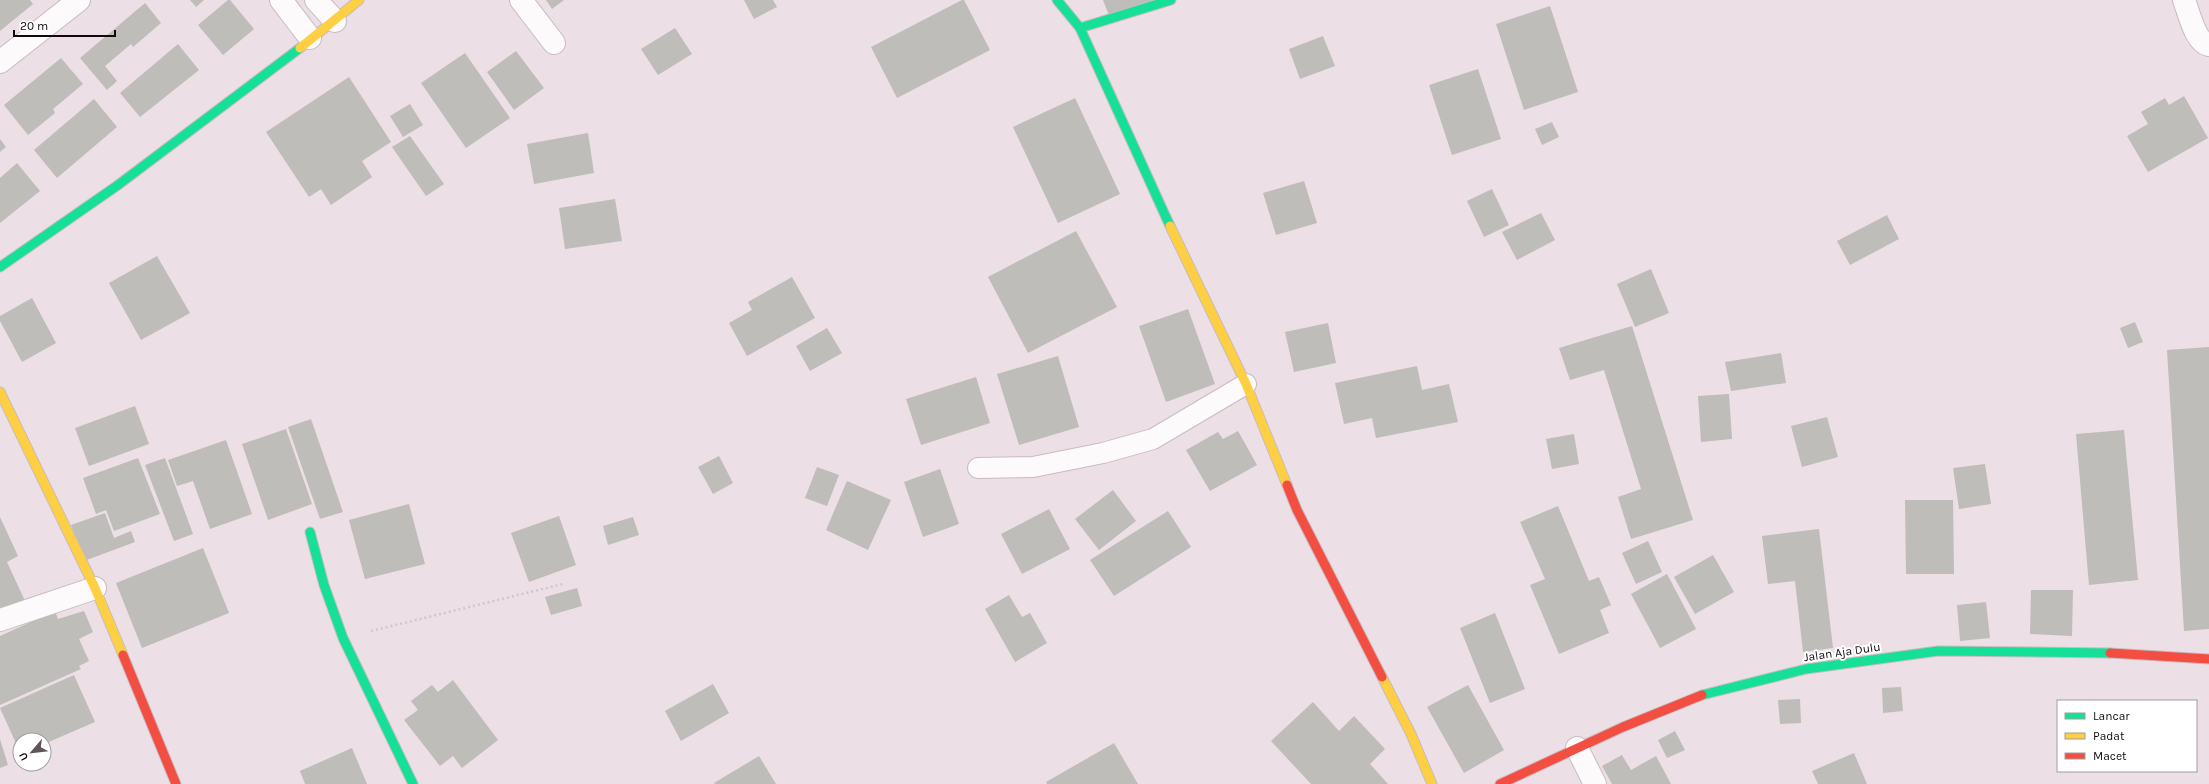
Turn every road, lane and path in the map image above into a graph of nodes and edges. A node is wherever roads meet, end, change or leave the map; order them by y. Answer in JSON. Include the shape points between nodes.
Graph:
{"nodes":[{"id":1,"x":79,"y":0,"type":"edge"},
{"id":2,"x":281,"y":0,"type":"edge"},
{"id":3,"x":316,"y":0,"type":"edge"},
{"id":4,"x":359,"y":0,"type":"edge"},
{"id":5,"x":521,"y":0,"type":"edge"},
{"id":6,"x":1056,"y":0,"type":"edge"},
{"id":7,"x":1171,"y":0,"type":"edge"},
{"id":8,"x":2184,"y":0,"type":"edge"},
{"id":9,"x":335,"y":21,"type":"junction"},
{"id":10,"x":1080,"y":28,"type":"junction"},
{"id":11,"x":310,"y":38,"type":"junction"},
{"id":12,"x":554,"y":43,"type":"dead end"},
{"id":13,"x":2209,"y":45,"type":"edge"},
{"id":14,"x":0,"y":62,"type":"edge"},
{"id":15,"x":0,"y":267,"type":"edge"},
{"id":16,"x":1246,"y":384,"type":"junction"},
{"id":17,"x":0,"y":392,"type":"edge"},
{"id":18,"x":978,"y":468,"type":"dead end"},
{"id":19,"x":310,"y":532,"type":"dead end"},
{"id":20,"x":563,"y":584,"type":"dead end"},
{"id":21,"x":95,"y":588,"type":"junction"},
{"id":22,"x":0,"y":620,"type":"edge"},
{"id":23,"x":343,"y":638,"type":"junction"},
{"id":24,"x":2209,"y":659,"type":"edge"},
{"id":25,"x":1577,"y":748,"type":"junction"},
{"id":26,"x":176,"y":784,"type":"edge"},
{"id":27,"x":413,"y":784,"type":"edge"},
{"id":28,"x":1432,"y":784,"type":"edge"},
{"id":29,"x":1500,"y":784,"type":"edge"},
{"id":30,"x":1596,"y":784,"type":"edge"}],
"edges":[{"from":1,"to":14,"type":"street"},
{"from":2,"to":11,"type":"street"},
{"from":3,"to":9,"type":"street"},
{"from":4,"to":9,"type":"street"},
{"from":5,"to":12,"type":"street"},
{"from":6,"to":10,"type":"street"},
{"from":7,"to":10,"type":"street"},
{"from":8,"to":13,"type":"street","via":[[2196,34],[2201,41]]},
{"from":9,"to":11,"type":"street"},
{"from":10,"to":16,"type":"street"},
{"from":11,"to":15,"type":"street","via":[[118,185]]},
{"from":16,"to":18,"type":"lane","via":[[1153,439],[1103,453],[1033,467]]},
{"from":16,"to":28,"type":"street","via":[[1297,510],[1411,734]]},
{"from":17,"to":21,"type":"street"},
{"from":19,"to":23,"type":"street","via":[[324,585]]},
{"from":20,"to":23,"type":"path"},
{"from":21,"to":22,"type":"street"},
{"from":21,"to":26,"type":"street"},
{"from":23,"to":27,"type":"street"},
{"from":24,"to":25,"type":"street","name":"Jalan Aja Dulu","via":[[2127,653],[1938,651],[1806,669],[1703,695]]},
{"from":25,"to":29,"type":"street","name":"Jalan Aja Dulu"},
{"from":25,"to":30,"type":"street"}]}
